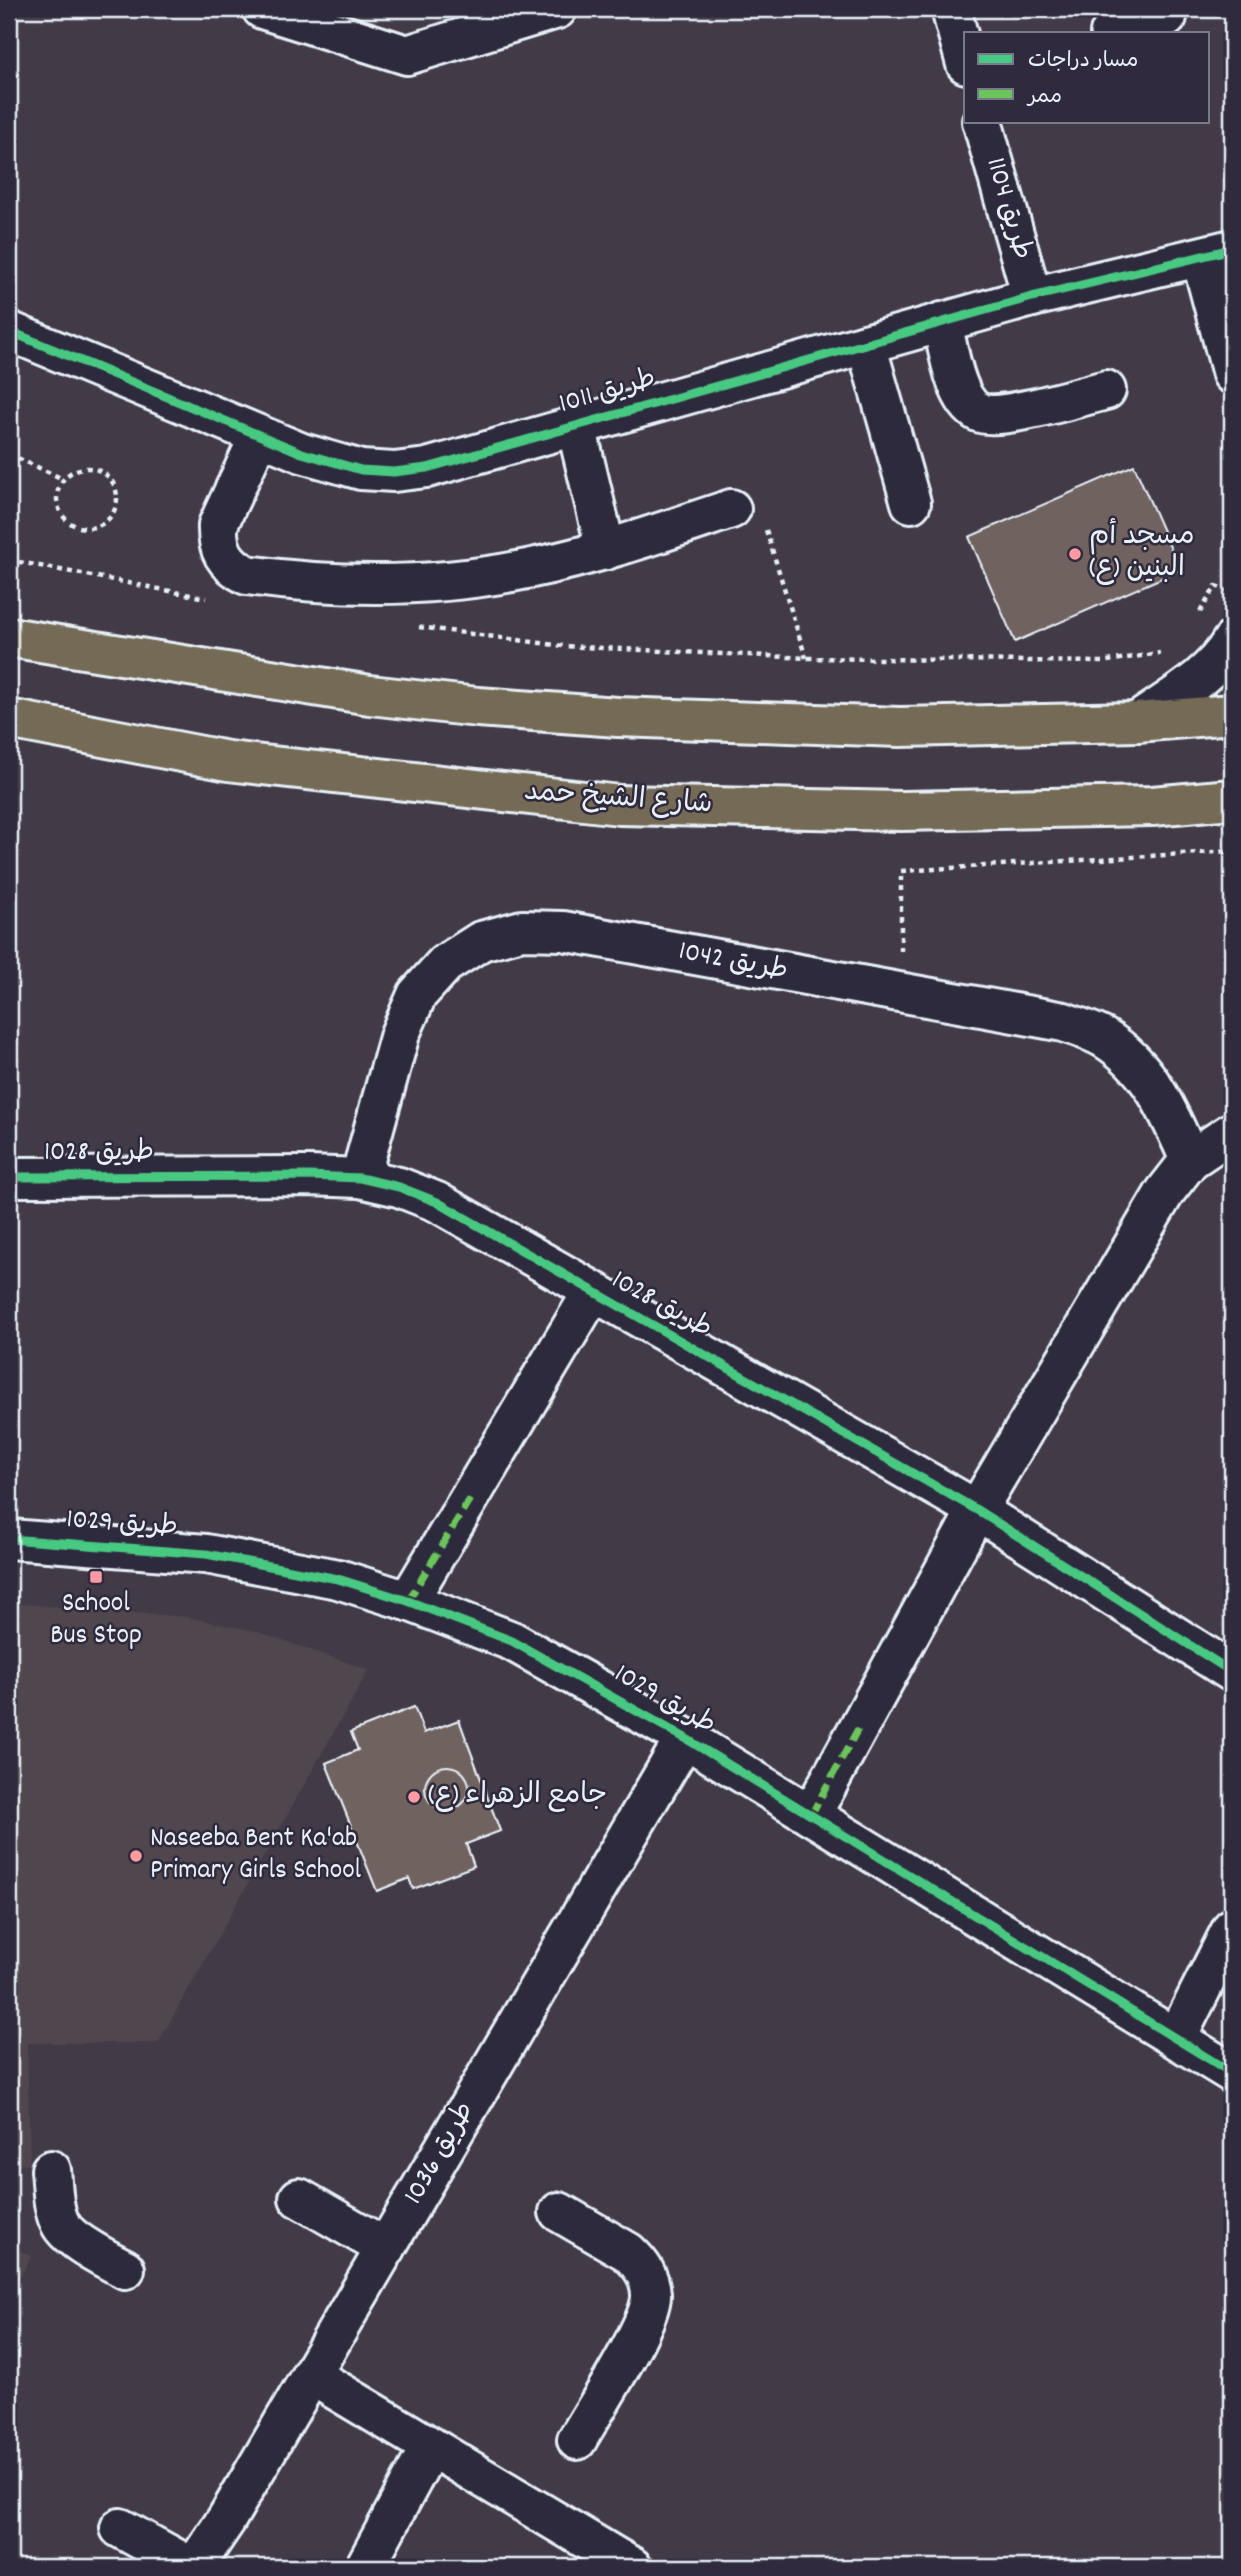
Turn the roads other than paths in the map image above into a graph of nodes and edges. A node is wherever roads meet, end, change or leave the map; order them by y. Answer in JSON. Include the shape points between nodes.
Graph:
{"nodes":[{"id":1,"x":262,"y":9,"type":"edge"},
{"id":2,"x":557,"y":9,"type":"edge"},
{"id":3,"x":951,"y":9,"type":"edge"},
{"id":4,"x":1167,"y":17,"type":"dead end"},
{"id":5,"x":1114,"y":32,"type":"edge"},
{"id":6,"x":964,"y":57,"type":"edge"},
{"id":7,"x":982,"y":122,"type":"edge"},
{"id":8,"x":1216,"y":254,"type":"edge"},
{"id":9,"x":1031,"y":296,"type":"junction"},
{"id":10,"x":942,"y":322,"type":"junction"},
{"id":11,"x":9,"y":331,"type":"edge"},
{"id":12,"x":866,"y":344,"type":"junction"},
{"id":13,"x":1232,"y":374,"type":"edge"},
{"id":14,"x":1106,"y":390,"type":"dead end"},
{"id":15,"x":576,"y":426,"type":"junction"},
{"id":16,"x":259,"y":437,"type":"junction"},
{"id":17,"x":911,"y":503,"type":"dead end"},
{"id":18,"x":731,"y":509,"type":"road end"},
{"id":19,"x":606,"y":550,"type":"junction"},
{"id":20,"x":10,"y":637,"type":"edge"},
{"id":21,"x":1232,"y":641,"type":"edge"},
{"id":22,"x":1232,"y":714,"type":"edge"},
{"id":23,"x":9,"y":719,"type":"edge"},
{"id":24,"x":1137,"y":722,"type":"junction"},
{"id":25,"x":1232,"y":799,"type":"edge"},
{"id":26,"x":1232,"y":1132,"type":"edge"},
{"id":27,"x":1190,"y":1160,"type":"junction"},
{"id":28,"x":9,"y":1177,"type":"edge"},
{"id":29,"x":359,"y":1178,"type":"junction"},
{"id":30,"x":592,"y":1293,"type":"junction"},
{"id":31,"x":977,"y":1510,"type":"junction"},
{"id":32,"x":9,"y":1539,"type":"edge"},
{"id":33,"x":408,"y":1601,"type":"junction"},
{"id":34,"x":1232,"y":1672,"type":"edge"},
{"id":35,"x":685,"y":1738,"type":"junction"},
{"id":36,"x":811,"y":1815,"type":"junction"},
{"id":37,"x":1232,"y":1928,"type":"edge"},
{"id":38,"x":1177,"y":2037,"type":"junction"},
{"id":39,"x":1232,"y":2073,"type":"edge"},
{"id":40,"x":51,"y":2170,"type":"dead end"},
{"id":41,"x":299,"y":2198,"type":"dead end"},
{"id":42,"x":559,"y":2212,"type":"dead end"},
{"id":43,"x":386,"y":2248,"type":"junction"},
{"id":44,"x":125,"y":2269,"type":"dead end"},
{"id":45,"x":311,"y":2375,"type":"junction"},
{"id":46,"x":577,"y":2440,"type":"dead end"},
{"id":47,"x":430,"y":2447,"type":"junction"},
{"id":48,"x":120,"y":2528,"type":"dead end"},
{"id":49,"x":193,"y":2567,"type":"edge"},
{"id":50,"x":365,"y":2567,"type":"edge"},
{"id":51,"x":632,"y":2567,"type":"edge"}],
"edges":[{"from":1,"to":2,"type":"street","via":[[407,55]]},
{"from":3,"to":6,"type":"street"},
{"from":4,"to":5,"type":"street"},
{"from":7,"to":9,"type":"street","name":"طريق 1104"},
{"from":8,"to":9,"type":"street","name":"طريق 1011"},
{"from":8,"to":13,"type":"street"},
{"from":9,"to":10,"type":"street","name":"طريق 1011"},
{"from":10,"to":12,"type":"street","name":"طريق 1011"},
{"from":10,"to":14,"type":"street","via":[[958,386],[978,412],[997,416]]},
{"from":11,"to":16,"type":"street","name":"طريق 1011"},
{"from":12,"to":15,"type":"street","name":"طريق 1011"},
{"from":12,"to":17,"type":"street"},
{"from":15,"to":16,"type":"street","name":"طريق 1011","via":[[427,468],[394,472],[361,470]]},
{"from":15,"to":19,"type":"street"},
{"from":16,"to":19,"type":"street","via":[[218,525],[217,541],[223,556],[247,575],[361,586],[436,581],[531,569]]},
{"from":18,"to":19,"type":"street"},
{"from":20,"to":24,"type":"main road","via":[[478,708],[618,718],[900,727]]},
{"from":21,"to":24,"type":"street","via":[[1189,686]]},
{"from":22,"to":24,"type":"main road"},
{"from":23,"to":25,"type":"main road","name":"شارع الشيخ حمد","via":[[228,761],[620,805],[901,811],[1152,806]]},
{"from":26,"to":27,"type":"street"},
{"from":27,"to":29,"type":"street","name":"طريق 1042","via":[[1163,1098],[1137,1064],[1104,1038],[1064,1022],[563,931],[522,930],[481,941],[445,964],[417,995],[400,1034]]},
{"from":27,"to":31,"type":"street","via":[[1165,1192]]},
{"from":28,"to":29,"type":"street","name":"طريق 1028"},
{"from":29,"to":30,"type":"street","name":"طريق 1028","via":[[437,1202]]},
{"from":30,"to":31,"type":"street","name":"طريق 1028"},
{"from":30,"to":33,"type":"street"},
{"from":31,"to":34,"type":"street","name":"طريق 1028"},
{"from":31,"to":36,"type":"street"},
{"from":32,"to":33,"type":"street","name":"طريق 1029","via":[[206,1554],[338,1579]]},
{"from":33,"to":35,"type":"street","name":"طريق 1029","via":[[512,1641]]},
{"from":35,"to":36,"type":"street","name":"طريق 1029"},
{"from":35,"to":43,"type":"street","name":"طريق 1036"},
{"from":36,"to":38,"type":"street","name":"طريق 1029"},
{"from":37,"to":38,"type":"street"},
{"from":38,"to":39,"type":"street","name":"طريق 1029"},
{"from":40,"to":44,"type":"street","via":[[61,2226]]},
{"from":41,"to":43,"type":"street"},
{"from":42,"to":46,"type":"street","via":[[628,2252],[645,2272],[652,2296],[646,2321]]},
{"from":43,"to":45,"type":"street","name":"طريق 1036"},
{"from":45,"to":47,"type":"street"},
{"from":45,"to":49,"type":"street","name":"طريق 1036","via":[[226,2520]]},
{"from":47,"to":50,"type":"street"},
{"from":47,"to":51,"type":"street"},
{"from":48,"to":49,"type":"street"}]}
